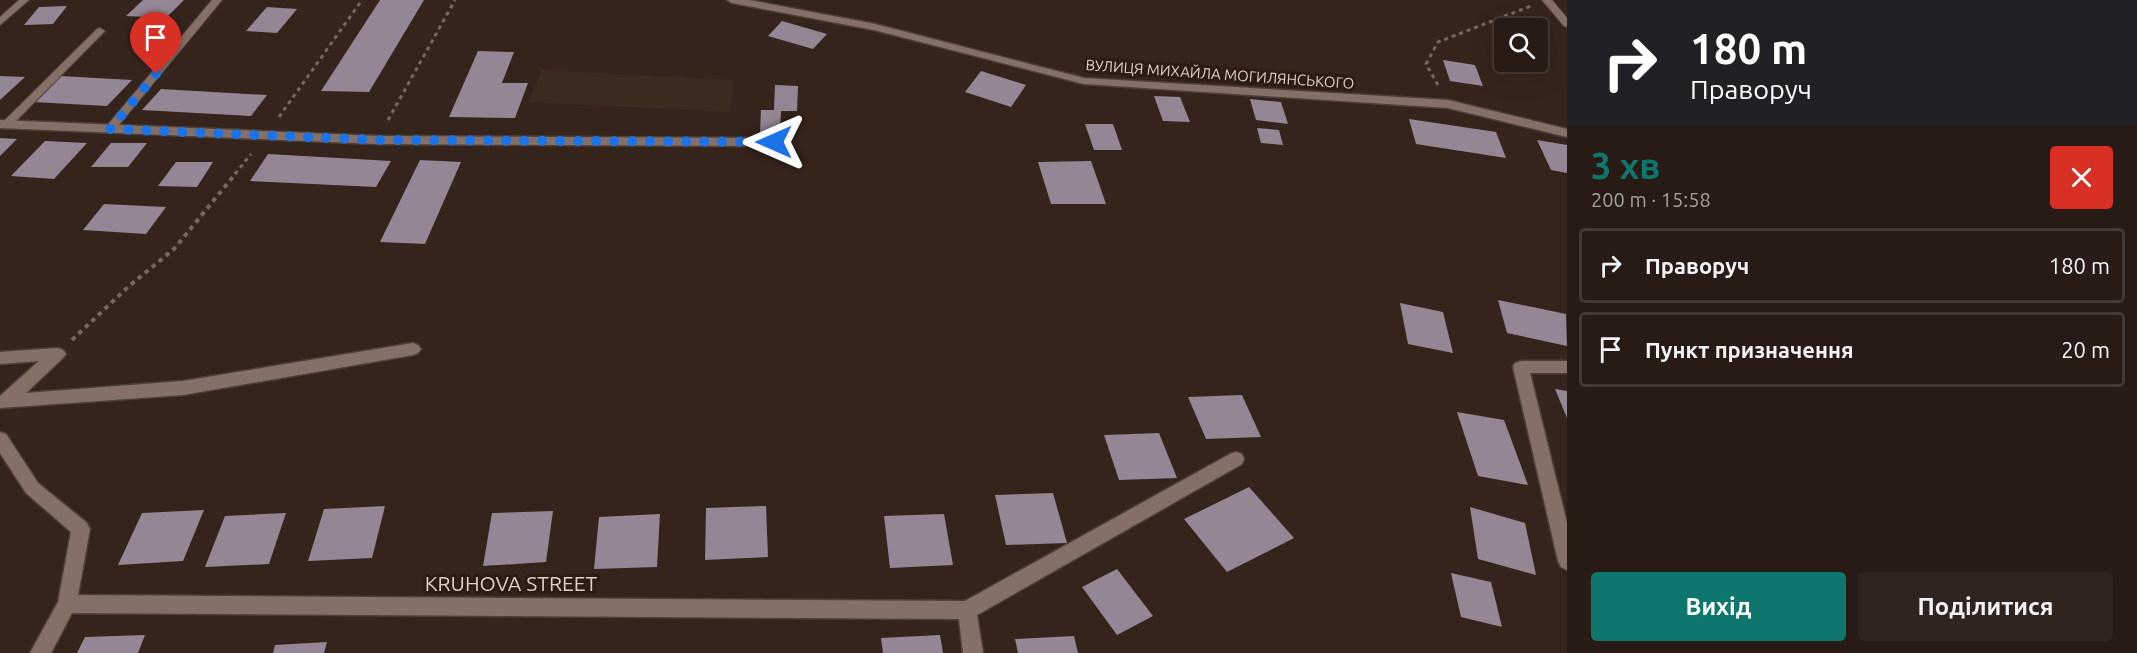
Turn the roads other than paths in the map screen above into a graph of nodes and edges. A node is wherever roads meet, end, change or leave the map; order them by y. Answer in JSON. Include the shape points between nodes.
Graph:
{"nodes":[{"id":1,"x":24,"y":0,"type":"edge"},
{"id":2,"x":217,"y":0,"type":"edge"},
{"id":3,"x":732,"y":0,"type":"edge"},
{"id":4,"x":1547,"y":0,"type":"edge"},
{"id":5,"x":0,"y":22,"type":"edge"},
{"id":6,"x":1567,"y":24,"type":"edge"},
{"id":7,"x":100,"y":31,"type":"dead end"},
{"id":8,"x":4,"y":124,"type":"edge"},
{"id":9,"x":110,"y":129,"type":"junction"},
{"id":10,"x":1567,"y":133,"type":"edge"},
{"id":11,"x":774,"y":142,"type":"dead end"},
{"id":12,"x":413,"y":349,"type":"dead end"},
{"id":13,"x":0,"y":358,"type":"edge"},
{"id":14,"x":1567,"y":367,"type":"edge"},
{"id":15,"x":3,"y":404,"type":"edge"},
{"id":16,"x":0,"y":439,"type":"edge"},
{"id":17,"x":1236,"y":459,"type":"dead end"},
{"id":18,"x":1567,"y":561,"type":"edge"},
{"id":19,"x":68,"y":604,"type":"junction"},
{"id":20,"x":967,"y":610,"type":"junction"},
{"id":21,"x":40,"y":653,"type":"edge"},
{"id":22,"x":973,"y":653,"type":"edge"}],
"edges":[{"from":1,"to":5,"type":"lane"},
{"from":2,"to":9,"type":"lane"},
{"from":3,"to":10,"type":"street","name":"ВУЛИЦЯ МИХАЙЛА МОГИЛЯНСЬКОГО","via":[[875,27],[1084,81],[1448,104]]},
{"from":4,"to":6,"type":"lane"},
{"from":7,"to":8,"type":"lane"},
{"from":8,"to":9,"type":"street"},
{"from":9,"to":11,"type":"street","via":[[378,140]]},
{"from":12,"to":15,"type":"street","via":[[183,388]]},
{"from":13,"to":15,"type":"street","via":[[58,354]]},
{"from":14,"to":18,"type":"street","via":[[1521,367]]},
{"from":16,"to":19,"type":"street","via":[[32,488],[81,529]]},
{"from":17,"to":20,"type":"street"},
{"from":19,"to":20,"type":"street","name":"KRUHOVA STREET"},
{"from":19,"to":21,"type":"street"},
{"from":20,"to":22,"type":"street"}]}
